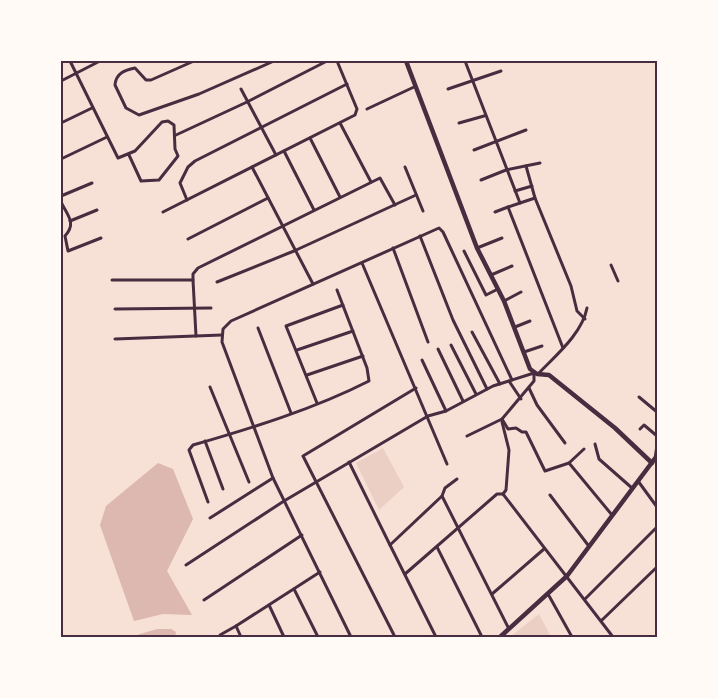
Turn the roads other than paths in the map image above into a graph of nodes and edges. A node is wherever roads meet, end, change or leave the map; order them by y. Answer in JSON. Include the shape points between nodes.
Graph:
{"nodes":[{"id":1,"x":70,"y":61,"type":"edge"},
{"id":2,"x":100,"y":61,"type":"edge"},
{"id":3,"x":194,"y":61,"type":"edge"},
{"id":4,"x":274,"y":61,"type":"edge"},
{"id":5,"x":326,"y":61,"type":"edge"},
{"id":6,"x":337,"y":61,"type":"edge"},
{"id":7,"x":406,"y":61,"type":"edge"},
{"id":8,"x":465,"y":61,"type":"edge"},
{"id":9,"x":500,"y":71,"type":"dead end"},
{"id":10,"x":76,"y":73,"type":"junction"},
{"id":11,"x":61,"y":80,"type":"edge"},
{"id":12,"x":472,"y":81,"type":"junction"},
{"id":13,"x":347,"y":84,"type":"junction"},
{"id":14,"x":414,"y":87,"type":"junction"},
{"id":15,"x":241,"y":89,"type":"dead end"},
{"id":16,"x":448,"y":89,"type":"dead end"},
{"id":17,"x":248,"y":102,"type":"junction"},
{"id":18,"x":92,"y":108,"type":"junction"},
{"id":19,"x":367,"y":109,"type":"dead end"},
{"id":20,"x":484,"y":116,"type":"junction"},
{"id":21,"x":61,"y":123,"type":"edge"},
{"id":22,"x":339,"y":123,"type":"junction"},
{"id":23,"x":459,"y":123,"type":"dead end"},
{"id":24,"x":262,"y":128,"type":"junction"},
{"id":25,"x":526,"y":130,"type":"dead end"},
{"id":26,"x":176,"y":135,"type":"junction"},
{"id":27,"x":106,"y":137,"type":"junction"},
{"id":28,"x":310,"y":138,"type":"junction"},
{"id":29,"x":495,"y":142,"type":"junction"},
{"id":30,"x":474,"y":150,"type":"dead end"},
{"id":31,"x":284,"y":151,"type":"junction"},
{"id":32,"x":128,"y":155,"type":"junction"},
{"id":33,"x":276,"y":155,"type":"junction"},
{"id":34,"x":61,"y":159,"type":"edge"},
{"id":35,"x":540,"y":163,"type":"dead end"},
{"id":36,"x":526,"y":166,"type":"junction"},
{"id":37,"x":252,"y":167,"type":"junction"},
{"id":38,"x":405,"y":167,"type":"dead end"},
{"id":39,"x":506,"y":170,"type":"junction"},
{"id":40,"x":481,"y":180,"type":"dead end"},
{"id":41,"x":372,"y":182,"type":"junction"},
{"id":42,"x":92,"y":183,"type":"dead end"},
{"id":43,"x":532,"y":186,"type":"junction"},
{"id":44,"x":514,"y":191,"type":"junction"},
{"id":45,"x":416,"y":195,"type":"junction"},
{"id":46,"x":61,"y":196,"type":"edge"},
{"id":47,"x":340,"y":197,"type":"junction"},
{"id":48,"x":268,"y":198,"type":"junction"},
{"id":49,"x":535,"y":198,"type":"junction"},
{"id":50,"x":187,"y":200,"type":"junction"},
{"id":51,"x":61,"y":202,"type":"edge"},
{"id":52,"x":520,"y":203,"type":"junction"},
{"id":53,"x":395,"y":205,"type":"junction"},
{"id":54,"x":508,"y":207,"type":"junction"},
{"id":55,"x":97,"y":210,"type":"dead end"},
{"id":56,"x":314,"y":210,"type":"junction"},
{"id":57,"x":423,"y":211,"type":"dead end"},
{"id":58,"x":163,"y":212,"type":"dead end"},
{"id":59,"x":494,"y":212,"type":"dead end"},
{"id":60,"x":70,"y":221,"type":"junction"},
{"id":61,"x":282,"y":226,"type":"junction"},
{"id":62,"x":420,"y":236,"type":"junction"},
{"id":63,"x":101,"y":238,"type":"dead end"},
{"id":64,"x":502,"y":238,"type":"dead end"},
{"id":65,"x":188,"y":239,"type":"dead end"},
{"id":66,"x":393,"y":248,"type":"junction"},
{"id":67,"x":477,"y":248,"type":"junction"},
{"id":68,"x":294,"y":251,"type":"junction"},
{"id":69,"x":464,"y":251,"type":"dead end"},
{"id":70,"x":362,"y":263,"type":"junction"},
{"id":71,"x":611,"y":265,"type":"dead end"},
{"id":72,"x":512,"y":266,"type":"dead end"},
{"id":73,"x":491,"y":275,"type":"junction"},
{"id":74,"x":112,"y":280,"type":"dead end"},
{"id":75,"x":193,"y":280,"type":"junction"},
{"id":76,"x":618,"y":281,"type":"dead end"},
{"id":77,"x":217,"y":282,"type":"dead end"},
{"id":78,"x":313,"y":284,"type":"junction"},
{"id":79,"x":498,"y":289,"type":"junction"},
{"id":80,"x":338,"y":290,"type":"dead end"},
{"id":81,"x":521,"y":292,"type":"dead end"},
{"id":82,"x":504,"y":301,"type":"junction"},
{"id":83,"x":343,"y":305,"type":"junction"},
{"id":84,"x":115,"y":308,"type":"dead end"},
{"id":85,"x":195,"y":308,"type":"junction"},
{"id":86,"x":211,"y":308,"type":"dead end"},
{"id":87,"x":587,"y":308,"type":"dead end"},
{"id":88,"x":585,"y":319,"type":"junction"},
{"id":89,"x":530,"y":321,"type":"dead end"},
{"id":90,"x":258,"y":328,"type":"dead end"},
{"id":91,"x":514,"y":328,"type":"junction"},
{"id":92,"x":353,"y":331,"type":"junction"},
{"id":93,"x":472,"y":332,"type":"dead end"},
{"id":94,"x":222,"y":335,"type":"junction"},
{"id":95,"x":196,"y":336,"type":"junction"},
{"id":96,"x":115,"y":340,"type":"dead end"},
{"id":97,"x":428,"y":342,"type":"dead end"},
{"id":98,"x":451,"y":345,"type":"dead end"},
{"id":99,"x":542,"y":346,"type":"dead end"},
{"id":100,"x":563,"y":348,"type":"junction"},
{"id":101,"x":438,"y":349,"type":"dead end"},
{"id":102,"x":296,"y":350,"type":"junction"},
{"id":103,"x":523,"y":352,"type":"junction"},
{"id":104,"x":363,"y":356,"type":"junction"},
{"id":105,"x":422,"y":360,"type":"dead end"},
{"id":106,"x":536,"y":374,"type":"junction"},
{"id":107,"x":306,"y":375,"type":"junction"},
{"id":108,"x":510,"y":380,"type":"junction"},
{"id":109,"x":500,"y":384,"type":"junction"},
{"id":110,"x":210,"y":387,"type":"dead end"},
{"id":111,"x":416,"y":388,"type":"junction"},
{"id":112,"x":529,"y":388,"type":"junction"},
{"id":113,"x":487,"y":389,"type":"junction"},
{"id":114,"x":476,"y":394,"type":"junction"},
{"id":115,"x":639,"y":397,"type":"dead end"},
{"id":116,"x":521,"y":399,"type":"junction"},
{"id":117,"x":463,"y":401,"type":"junction"},
{"id":118,"x":317,"y":403,"type":"junction"},
{"id":119,"x":446,"y":411,"type":"junction"},
{"id":120,"x":657,"y":412,"type":"edge"},
{"id":121,"x":291,"y":413,"type":"junction"},
{"id":122,"x":428,"y":416,"type":"junction"},
{"id":123,"x":502,"y":419,"type":"junction"},
{"id":124,"x":253,"y":427,"type":"junction"},
{"id":125,"x":640,"y":429,"type":"dead end"},
{"id":126,"x":230,"y":435,"type":"junction"},
{"id":127,"x":467,"y":436,"type":"dead end"},
{"id":128,"x":657,"y":436,"type":"edge"},
{"id":129,"x":205,"y":441,"type":"junction"},
{"id":130,"x":565,"y":443,"type":"dead end"},
{"id":131,"x":595,"y":444,"type":"dead end"},
{"id":132,"x":584,"y":449,"type":"dead end"},
{"id":133,"x":657,"y":450,"type":"edge"},
{"id":134,"x":656,"y":457,"type":"edge"},
{"id":135,"x":349,"y":462,"type":"junction"},
{"id":136,"x":569,"y":462,"type":"junction"},
{"id":137,"x":652,"y":463,"type":"junction"},
{"id":138,"x":447,"y":464,"type":"dead end"},
{"id":139,"x":273,"y":478,"type":"junction"},
{"id":140,"x":458,"y":479,"type":"dead end"},
{"id":141,"x":637,"y":480,"type":"junction"},
{"id":142,"x":249,"y":482,"type":"dead end"},
{"id":143,"x":317,"y":482,"type":"junction"},
{"id":144,"x":632,"y":488,"type":"junction"},
{"id":145,"x":223,"y":489,"type":"dead end"},
{"id":146,"x":503,"y":494,"type":"junction"},
{"id":147,"x":550,"y":495,"type":"dead end"},
{"id":148,"x":442,"y":496,"type":"junction"},
{"id":149,"x":284,"y":501,"type":"junction"},
{"id":150,"x":208,"y":502,"type":"dead end"},
{"id":151,"x":657,"y":507,"type":"edge"},
{"id":152,"x":612,"y":515,"type":"junction"},
{"id":153,"x":210,"y":518,"type":"dead end"},
{"id":154,"x":657,"y":527,"type":"edge"},
{"id":155,"x":459,"y":528,"type":"junction"},
{"id":156,"x":302,"y":536,"type":"junction"},
{"id":157,"x":390,"y":544,"type":"junction"},
{"id":158,"x":588,"y":545,"type":"junction"},
{"id":159,"x":437,"y":547,"type":"junction"},
{"id":160,"x":544,"y":549,"type":"junction"},
{"id":161,"x":186,"y":564,"type":"dead end"},
{"id":162,"x":657,"y":568,"type":"edge"},
{"id":163,"x":320,"y":572,"type":"junction"},
{"id":164,"x":405,"y":574,"type":"junction"},
{"id":165,"x":567,"y":576,"type":"junction"},
{"id":166,"x":294,"y":589,"type":"junction"},
{"id":167,"x":548,"y":593,"type":"junction"},
{"id":168,"x":492,"y":594,"type":"junction"},
{"id":169,"x":585,"y":598,"type":"junction"},
{"id":170,"x":204,"y":600,"type":"dead end"},
{"id":171,"x":269,"y":606,"type":"junction"},
{"id":172,"x":602,"y":620,"type":"junction"},
{"id":173,"x":236,"y":626,"type":"junction"},
{"id":174,"x":510,"y":628,"type":"junction"},
{"id":175,"x":220,"y":635,"type":"dead end"},
{"id":176,"x":241,"y":637,"type":"edge"},
{"id":177,"x":284,"y":637,"type":"edge"},
{"id":178,"x":318,"y":637,"type":"edge"},
{"id":179,"x":351,"y":637,"type":"edge"},
{"id":180,"x":395,"y":637,"type":"edge"},
{"id":181,"x":436,"y":637,"type":"edge"},
{"id":182,"x":482,"y":637,"type":"edge"},
{"id":183,"x":500,"y":637,"type":"edge"},
{"id":184,"x":572,"y":637,"type":"edge"},
{"id":185,"x":613,"y":637,"type":"edge"}],
"edges":[{"from":1,"to":10,"type":"street"},
{"from":2,"to":10,"type":"street"},
{"from":3,"to":4,"type":"street","via":[[151,80],[146,80],[135,68],[126,70],[118,75],[114,85],[126,108],[139,115],[199,94]]},
{"from":5,"to":17,"type":"street"},
{"from":6,"to":13,"type":"street"},
{"from":7,"to":14,"type":"street"},
{"from":8,"to":12,"type":"street"},
{"from":9,"to":12,"type":"street"},
{"from":10,"to":11,"type":"street"},
{"from":10,"to":18,"type":"street"},
{"from":12,"to":16,"type":"street"},
{"from":12,"to":20,"type":"street"},
{"from":13,"to":22,"type":"street","via":[[357,111]]},
{"from":13,"to":24,"type":"street"},
{"from":14,"to":19,"type":"street"},
{"from":14,"to":67,"type":"street"},
{"from":15,"to":17,"type":"street"},
{"from":17,"to":24,"type":"street"},
{"from":17,"to":26,"type":"street"},
{"from":18,"to":21,"type":"street"},
{"from":18,"to":27,"type":"street"},
{"from":20,"to":23,"type":"street"},
{"from":20,"to":29,"type":"street"},
{"from":22,"to":28,"type":"street"},
{"from":22,"to":41,"type":"street"},
{"from":24,"to":33,"type":"street"},
{"from":24,"to":50,"type":"street","via":[[188,166],[180,183]]},
{"from":25,"to":29,"type":"street"},
{"from":26,"to":32,"type":"street","via":[[174,125],[165,121]]},
{"from":26,"to":32,"type":"street","via":[[178,156],[159,180],[141,181]]},
{"from":27,"to":32,"type":"street","via":[[118,158]]},
{"from":27,"to":34,"type":"street"},
{"from":28,"to":31,"type":"street"},
{"from":28,"to":47,"type":"street"},
{"from":29,"to":30,"type":"street"},
{"from":29,"to":39,"type":"street"},
{"from":31,"to":33,"type":"street"},
{"from":31,"to":56,"type":"street"},
{"from":33,"to":37,"type":"street"},
{"from":35,"to":36,"type":"street"},
{"from":36,"to":39,"type":"street"},
{"from":36,"to":43,"type":"street"},
{"from":37,"to":48,"type":"street"},
{"from":37,"to":50,"type":"street"},
{"from":38,"to":45,"type":"street"},
{"from":39,"to":40,"type":"street"},
{"from":39,"to":44,"type":"street"},
{"from":41,"to":47,"type":"street"},
{"from":41,"to":53,"type":"street","via":[[380,178]]},
{"from":42,"to":46,"type":"street"},
{"from":43,"to":44,"type":"street"},
{"from":43,"to":49,"type":"street"},
{"from":44,"to":52,"type":"street"},
{"from":45,"to":53,"type":"street"},
{"from":45,"to":57,"type":"street"},
{"from":47,"to":56,"type":"street"},
{"from":48,"to":61,"type":"street"},
{"from":48,"to":65,"type":"street"},
{"from":49,"to":52,"type":"street"},
{"from":49,"to":88,"type":"street","via":[[572,286],[577,311]]},
{"from":50,"to":58,"type":"street"},
{"from":51,"to":60,"type":"street"},
{"from":52,"to":54,"type":"street"},
{"from":53,"to":68,"type":"street"},
{"from":54,"to":59,"type":"street"},
{"from":54,"to":100,"type":"street"},
{"from":55,"to":60,"type":"street"},
{"from":56,"to":61,"type":"street"},
{"from":60,"to":63,"type":"street","via":[[72,229],[65,236],[70,252]]},
{"from":61,"to":68,"type":"street"},
{"from":61,"to":75,"type":"street","via":[[198,268]]},
{"from":62,"to":66,"type":"street"},
{"from":62,"to":108,"type":"street","via":[[441,229]]},
{"from":62,"to":113,"type":"street","via":[[453,320]]},
{"from":64,"to":67,"type":"street"},
{"from":66,"to":70,"type":"street"},
{"from":66,"to":97,"type":"street"},
{"from":67,"to":73,"type":"street"},
{"from":68,"to":77,"type":"street"},
{"from":68,"to":78,"type":"street"},
{"from":69,"to":79,"type":"street","via":[[486,295]]},
{"from":70,"to":78,"type":"street"},
{"from":70,"to":111,"type":"street"},
{"from":71,"to":76,"type":"street"},
{"from":72,"to":73,"type":"street"},
{"from":73,"to":79,"type":"street"},
{"from":74,"to":75,"type":"street"},
{"from":75,"to":85,"type":"street"},
{"from":78,"to":94,"type":"street","via":[[231,321]]},
{"from":79,"to":82,"type":"street"},
{"from":80,"to":83,"type":"street"},
{"from":81,"to":82,"type":"street"},
{"from":82,"to":91,"type":"street"},
{"from":83,"to":92,"type":"street"},
{"from":83,"to":102,"type":"street","via":[[286,326]]},
{"from":84,"to":85,"type":"street"},
{"from":85,"to":86,"type":"street"},
{"from":85,"to":95,"type":"street"},
{"from":87,"to":88,"type":"street"},
{"from":88,"to":100,"type":"street"},
{"from":89,"to":91,"type":"street"},
{"from":90,"to":121,"type":"street"},
{"from":91,"to":103,"type":"street"},
{"from":92,"to":102,"type":"street"},
{"from":92,"to":104,"type":"street"},
{"from":93,"to":109,"type":"street"},
{"from":94,"to":95,"type":"street"},
{"from":94,"to":124,"type":"street"},
{"from":95,"to":96,"type":"street"},
{"from":98,"to":114,"type":"street"},
{"from":99,"to":103,"type":"street"},
{"from":100,"to":106,"type":"street"},
{"from":101,"to":117,"type":"street"},
{"from":102,"to":107,"type":"street"},
{"from":103,"to":106,"type":"street","via":[[530,369]]},
{"from":104,"to":107,"type":"street"},
{"from":104,"to":118,"type":"street","via":[[369,381]]},
{"from":105,"to":119,"type":"street"},
{"from":106,"to":108,"type":"street"},
{"from":106,"to":112,"type":"street"},
{"from":106,"to":137,"type":"street","via":[[549,375],[615,428]]},
{"from":107,"to":118,"type":"street"},
{"from":108,"to":109,"type":"street"},
{"from":108,"to":116,"type":"street"},
{"from":109,"to":113,"type":"street"},
{"from":110,"to":126,"type":"street"},
{"from":111,"to":122,"type":"street"},
{"from":111,"to":143,"type":"street","via":[[303,456]]},
{"from":112,"to":116,"type":"street"},
{"from":112,"to":130,"type":"street","via":[[537,405]]},
{"from":113,"to":114,"type":"street"},
{"from":114,"to":117,"type":"street"},
{"from":115,"to":120,"type":"street"},
{"from":116,"to":123,"type":"street"},
{"from":117,"to":119,"type":"street"},
{"from":118,"to":121,"type":"street"},
{"from":119,"to":122,"type":"street"},
{"from":121,"to":124,"type":"street"},
{"from":122,"to":135,"type":"street"},
{"from":122,"to":138,"type":"street"},
{"from":123,"to":127,"type":"street"},
{"from":123,"to":136,"type":"street","via":[[508,429],[518,428],[528,435],[545,471]]},
{"from":123,"to":146,"type":"street","via":[[509,450]]},
{"from":124,"to":126,"type":"street"},
{"from":124,"to":139,"type":"street"},
{"from":125,"to":128,"type":"street","via":[[644,425]]},
{"from":126,"to":129,"type":"street"},
{"from":126,"to":142,"type":"street"},
{"from":129,"to":145,"type":"street"},
{"from":129,"to":150,"type":"street","via":[[189,450]]},
{"from":131,"to":144,"type":"street","via":[[599,459]]},
{"from":132,"to":136,"type":"street"},
{"from":133,"to":134,"type":"street"},
{"from":134,"to":137,"type":"street"},
{"from":135,"to":143,"type":"street"},
{"from":135,"to":157,"type":"street"},
{"from":136,"to":152,"type":"street"},
{"from":137,"to":141,"type":"street"},
{"from":139,"to":149,"type":"street"},
{"from":139,"to":153,"type":"street"},
{"from":140,"to":148,"type":"street","via":[[446,488]]},
{"from":141,"to":144,"type":"street"},
{"from":141,"to":151,"type":"street"},
{"from":143,"to":149,"type":"street"},
{"from":143,"to":180,"type":"street"},
{"from":144,"to":152,"type":"street"},
{"from":146,"to":155,"type":"street","via":[[497,494]]},
{"from":146,"to":160,"type":"street"},
{"from":147,"to":158,"type":"street"},
{"from":148,"to":155,"type":"street"},
{"from":148,"to":157,"type":"street"},
{"from":149,"to":156,"type":"street"},
{"from":149,"to":161,"type":"street"},
{"from":152,"to":158,"type":"street"},
{"from":154,"to":169,"type":"street"},
{"from":155,"to":159,"type":"street"},
{"from":155,"to":168,"type":"street"},
{"from":156,"to":163,"type":"street"},
{"from":156,"to":170,"type":"street"},
{"from":157,"to":164,"type":"street"},
{"from":158,"to":165,"type":"street"},
{"from":159,"to":164,"type":"street"},
{"from":159,"to":182,"type":"street"},
{"from":160,"to":165,"type":"street"},
{"from":160,"to":168,"type":"street"},
{"from":162,"to":172,"type":"street"},
{"from":163,"to":166,"type":"street"},
{"from":163,"to":179,"type":"street"},
{"from":164,"to":181,"type":"street"},
{"from":165,"to":167,"type":"street"},
{"from":165,"to":169,"type":"street"},
{"from":166,"to":171,"type":"street"},
{"from":166,"to":178,"type":"street"},
{"from":167,"to":174,"type":"street"},
{"from":167,"to":184,"type":"street"},
{"from":168,"to":174,"type":"street"},
{"from":169,"to":172,"type":"street"},
{"from":171,"to":173,"type":"street"},
{"from":171,"to":177,"type":"street"},
{"from":172,"to":185,"type":"street"},
{"from":173,"to":175,"type":"street"},
{"from":173,"to":176,"type":"street"},
{"from":174,"to":183,"type":"street"}]}
